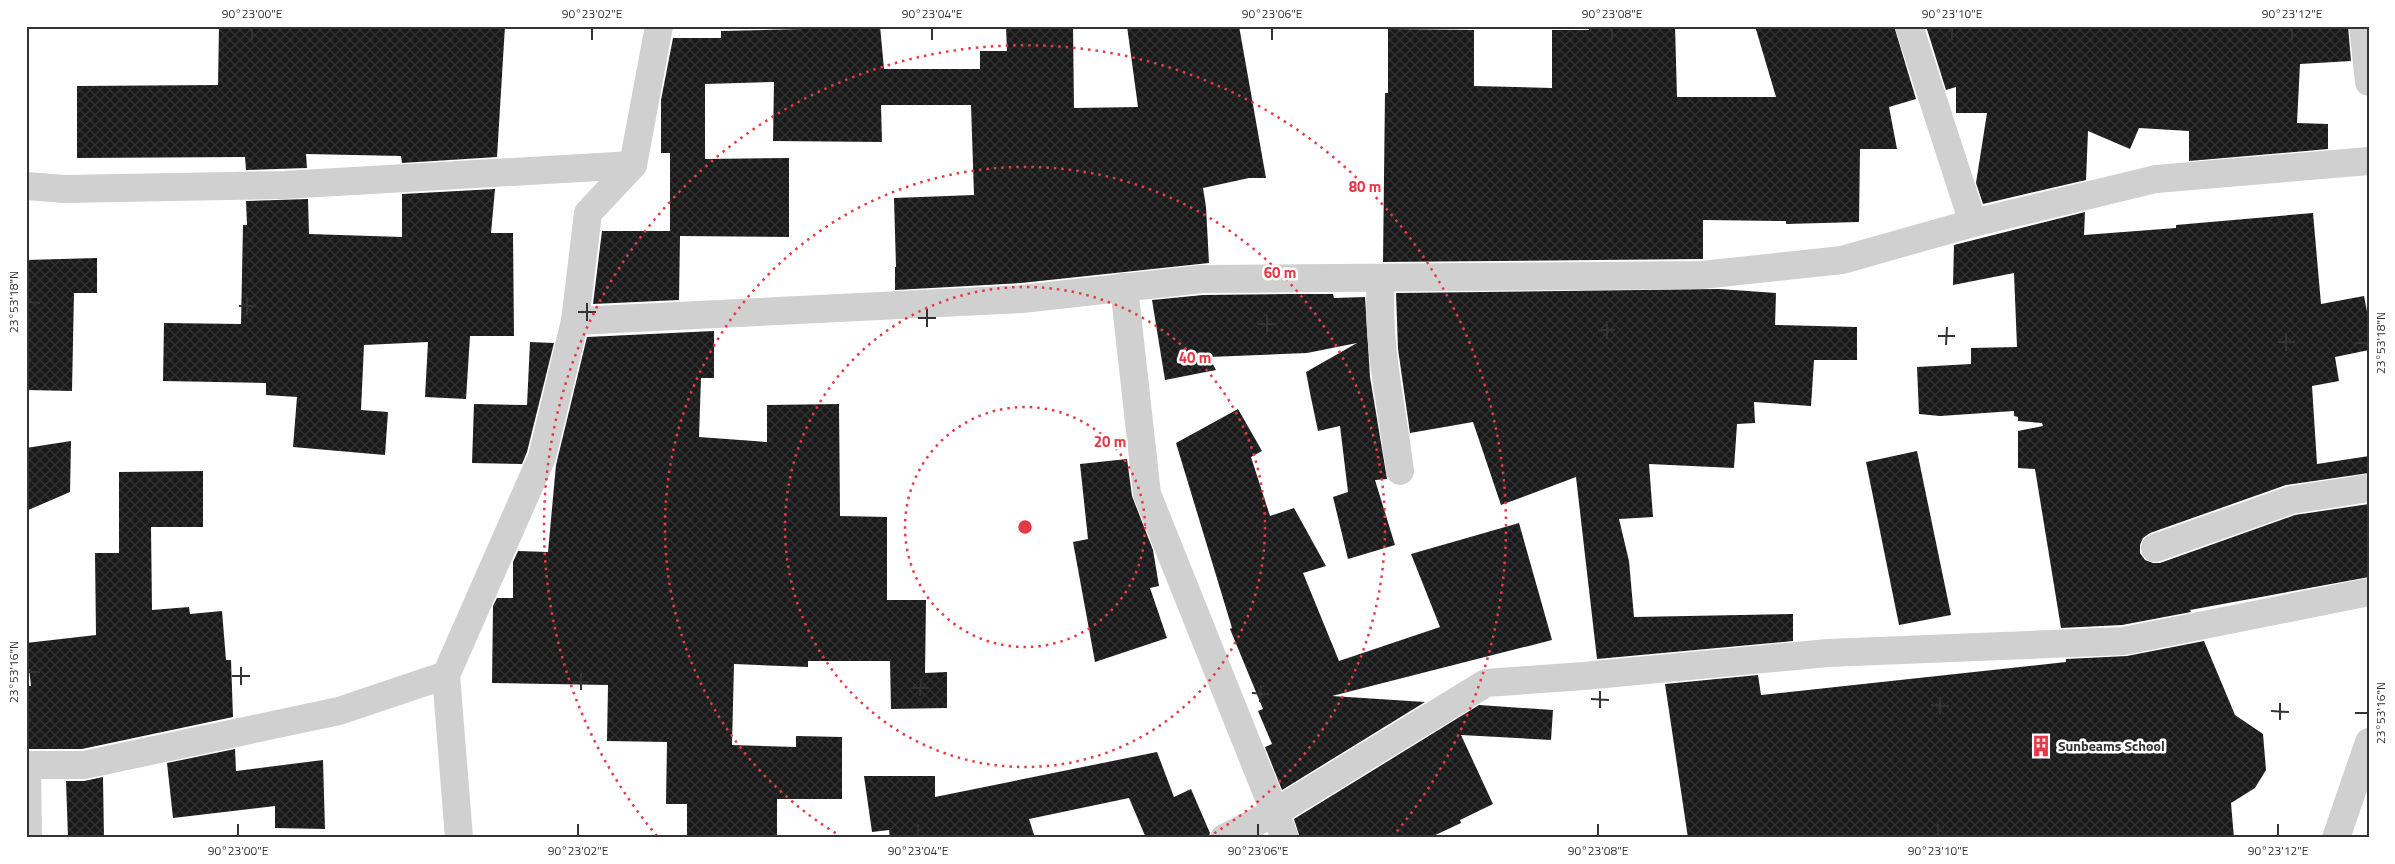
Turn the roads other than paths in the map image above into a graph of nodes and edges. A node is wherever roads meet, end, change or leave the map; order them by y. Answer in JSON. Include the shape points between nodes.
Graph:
{"nodes":[{"id":1,"x":659,"y":26,"type":"edge"},
{"id":2,"x":1909,"y":26,"type":"edge"},
{"id":3,"x":2363,"y":26,"type":"edge"},
{"id":4,"x":2369,"y":82,"type":"edge"},
{"id":5,"x":2369,"y":161,"type":"edge"},
{"id":6,"x":633,"y":165,"type":"junction"},
{"id":7,"x":26,"y":186,"type":"edge"},
{"id":8,"x":1973,"y":223,"type":"junction"},
{"id":9,"x":1381,"y":278,"type":"junction"},
{"id":10,"x":1124,"y":287,"type":"junction"},
{"id":11,"x":575,"y":322,"type":"junction"},
{"id":12,"x":1400,"y":471,"type":"dead end"},
{"id":13,"x":2369,"y":488,"type":"edge"},
{"id":14,"x":2155,"y":548,"type":"dead end"},
{"id":15,"x":2369,"y":592,"type":"edge"},
{"id":16,"x":446,"y":675,"type":"junction"},
{"id":17,"x":2369,"y":742,"type":"edge"},
{"id":18,"x":27,"y":765,"type":"edge"},
{"id":19,"x":1279,"y":826,"type":"edge"},
{"id":20,"x":28,"y":838,"type":"edge"},
{"id":21,"x":459,"y":838,"type":"edge"},
{"id":22,"x":1224,"y":838,"type":"edge"},
{"id":23,"x":2336,"y":838,"type":"edge"}],
"edges":[{"from":1,"to":6,"type":"street"},
{"from":2,"to":8,"type":"street"},
{"from":3,"to":4,"type":"street"},
{"from":5,"to":8,"type":"street","via":[[2156,179]]},
{"from":6,"to":7,"type":"street","via":[[284,185],[65,189]]},
{"from":6,"to":11,"type":"street","via":[[588,213]]},
{"from":8,"to":9,"type":"street","via":[[1842,260],[1702,275]]},
{"from":9,"to":10,"type":"street","via":[[1202,278]]},
{"from":9,"to":12,"type":"street","via":[[1378,311]]},
{"from":10,"to":11,"type":"street","via":[[1022,299]]},
{"from":10,"to":19,"type":"street","via":[[1147,494]]},
{"from":11,"to":16,"type":"street","via":[[542,457]]},
{"from":13,"to":14,"type":"street","via":[[2290,500]]},
{"from":15,"to":19,"type":"street","via":[[2124,641],[1828,653],[1486,683]]},
{"from":16,"to":18,"type":"street","via":[[338,711],[84,765]]},
{"from":16,"to":21,"type":"street"},
{"from":17,"to":23,"type":"street"},
{"from":18,"to":20,"type":"street"},
{"from":19,"to":22,"type":"street"}]}
